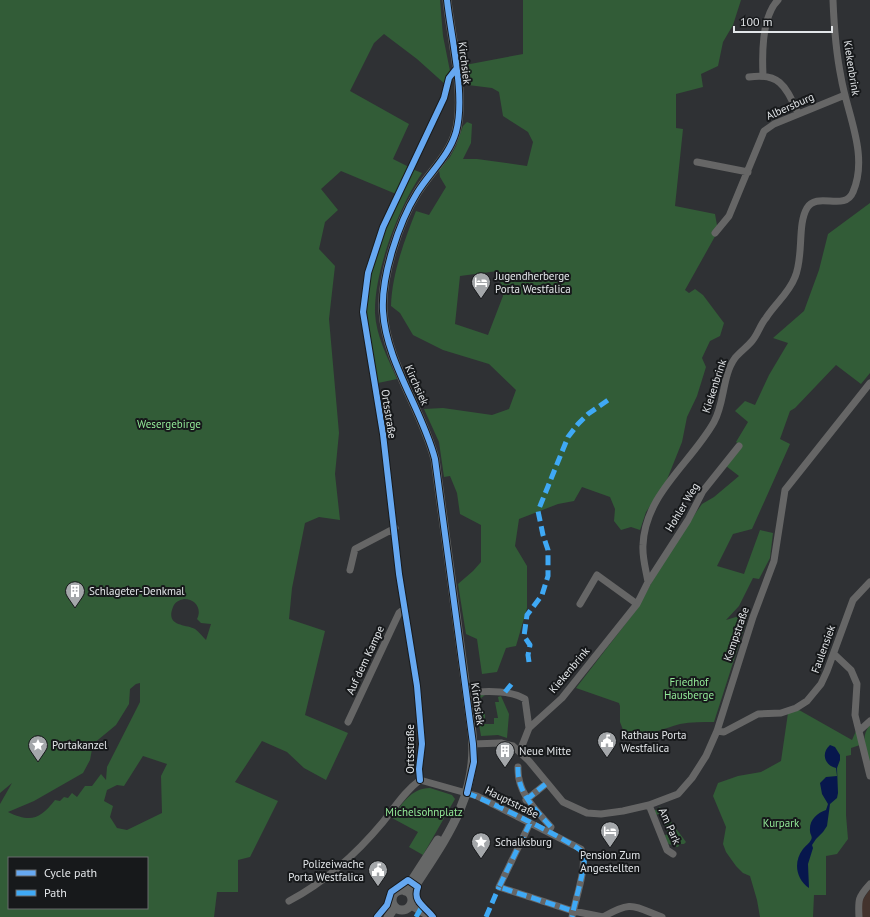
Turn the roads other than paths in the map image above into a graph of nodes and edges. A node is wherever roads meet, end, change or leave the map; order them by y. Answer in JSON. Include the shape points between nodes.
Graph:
{"nodes":[{"id":1,"x":447,"y":0,"type":"edge"},
{"id":2,"x":778,"y":0,"type":"edge"},
{"id":3,"x":833,"y":0,"type":"edge"},
{"id":4,"x":456,"y":70,"type":"junction"},
{"id":5,"x":763,"y":75,"type":"junction"},
{"id":6,"x":749,"y":77,"type":"dead end"},
{"id":7,"x":845,"y":95,"type":"junction"},
{"id":8,"x":798,"y":113,"type":"junction"},
{"id":9,"x":697,"y":162,"type":"dead end"},
{"id":10,"x":748,"y":172,"type":"junction"},
{"id":11,"x":714,"y":232,"type":"dead end"},
{"id":12,"x":870,"y":383,"type":"edge"},
{"id":13,"x":739,"y":446,"type":"dead end"},
{"id":14,"x":395,"y":528,"type":"junction"},
{"id":15,"x":350,"y":570,"type":"dead end"},
{"id":16,"x":648,"y":582,"type":"junction"},
{"id":17,"x":870,"y":582,"type":"edge"},
{"id":18,"x":580,"y":604,"type":"dead end"},
{"id":19,"x":637,"y":604,"type":"junction"},
{"id":20,"x":404,"y":608,"type":"junction"},
{"id":21,"x":834,"y":654,"type":"junction"},
{"id":22,"x":466,"y":693,"type":"junction"},
{"id":23,"x":870,"y":721,"type":"edge"},
{"id":24,"x":348,"y":722,"type":"dead end"},
{"id":25,"x":529,"y":728,"type":"junction"},
{"id":26,"x":860,"y":730,"type":"junction"},
{"id":27,"x":717,"y":731,"type":"junction"},
{"id":28,"x":473,"y":744,"type":"junction"},
{"id":29,"x":520,"y":752,"type":"junction"},
{"id":30,"x":518,"y":767,"type":"dead end"},
{"id":31,"x":870,"y":776,"type":"edge"},
{"id":32,"x":420,"y":780,"type":"junction"},
{"id":33,"x":547,"y":783,"type":"junction"},
{"id":34,"x":467,"y":793,"type":"junction"},
{"id":35,"x":526,"y":800,"type":"junction"},
{"id":36,"x":649,"y":805,"type":"junction"},
{"id":37,"x":530,"y":823,"type":"junction"},
{"id":38,"x":549,"y":831,"type":"junction"},
{"id":39,"x":673,"y":854,"type":"dead end"},
{"id":40,"x":870,"y":884,"type":"edge"},
{"id":41,"x":407,"y":892,"type":"junction"},
{"id":42,"x":289,"y":901,"type":"dead end"},
{"id":43,"x":411,"y":906,"type":"junction"},
{"id":44,"x":394,"y":907,"type":"junction"},
{"id":45,"x":573,"y":914,"type":"edge"},
{"id":46,"x":388,"y":917,"type":"edge"},
{"id":47,"x":430,"y":917,"type":"edge"},
{"id":48,"x":662,"y":917,"type":"edge"},
{"id":49,"x":859,"y":917,"type":"edge"}],
"edges":[{"from":1,"to":4,"type":"main road","name":"Kirchsiek"},
{"from":2,"to":5,"type":"street","via":[[773,5],[762,44]]},
{"from":3,"to":7,"type":"street","name":"Kiekenbrink"},
{"from":4,"to":14,"type":"street","name":"Ortsstraße","via":[[450,78],[444,98],[383,227],[364,294],[364,326],[383,434]]},
{"from":4,"to":22,"type":"main road","name":"Kirchsiek","via":[[456,131],[447,153],[424,182],[409,208],[388,271],[383,310],[389,345],[425,428],[435,458]]},
{"from":5,"to":6,"type":"street"},
{"from":5,"to":8,"type":"street","via":[[769,76],[786,88]]},
{"from":7,"to":8,"type":"street","name":"Albersburg"},
{"from":7,"to":16,"type":"street","name":"Kiekenbrink","via":[[858,150],[859,163],[853,193],[841,202],[812,202],[805,212],[799,263],[790,289],[764,320],[752,341],[736,357],[715,421],[668,483],[648,518],[643,547]]},
{"from":8,"to":10,"type":"street","name":"Albersburg","via":[[764,131]]},
{"from":9,"to":10,"type":"street"},
{"from":10,"to":11,"type":"street","name":"Albersburg","via":[[729,216]]},
{"from":12,"to":27,"type":"street","name":"Kempstraße","via":[[785,490],[774,561],[753,617]]},
{"from":13,"to":16,"type":"street","name":"Hohler Weg","via":[[703,491],[688,520]]},
{"from":14,"to":15,"type":"street","via":[[354,549]]},
{"from":14,"to":20,"type":"street","name":"Ortsstraße"},
{"from":16,"to":19,"type":"street","name":"Kiekenbrink"},
{"from":17,"to":21,"type":"street","name":"Faulensiek","via":[[853,600]]},
{"from":18,"to":19,"type":"street","via":[[597,575]]},
{"from":19,"to":25,"type":"street","name":"Kiekenbrink","via":[[562,698]]},
{"from":20,"to":24,"type":"street","name":"Auf dem Kampe","via":[[399,613]]},
{"from":20,"to":32,"type":"street","name":"Ortsstraße","via":[[420,718]]},
{"from":21,"to":26,"type":"street","via":[[851,670],[857,684],[855,715]]},
{"from":21,"to":27,"type":"street","name":"Faulensiek","via":[[821,684],[807,701],[780,713],[758,714],[724,732]]},
{"from":22,"to":25,"type":"street","via":[[505,692],[520,696],[525,699]]},
{"from":22,"to":28,"type":"main road","name":"Kirchsiek"},
{"from":23,"to":26,"type":"street"},
{"from":25,"to":29,"type":"street","name":"Kiekenbrink"},
{"from":26,"to":31,"type":"street"},
{"from":27,"to":36,"type":"street","name":"Kempstraße","via":[[706,756],[678,794]]},
{"from":28,"to":29,"type":"street","name":"Kempstraße","via":[[501,742],[513,746]]},
{"from":28,"to":34,"type":"main road","name":"Kirchsiek","via":[[474,762]]},
{"from":29,"to":33,"type":"street","name":"Kempstraße"},
{"from":30,"to":35,"type":"street","via":[[518,780]]},
{"from":32,"to":34,"type":"street","name":"Hauptstraße"},
{"from":32,"to":42,"type":"street","via":[[409,789],[355,852],[310,888]]},
{"from":33,"to":35,"type":"street"},
{"from":33,"to":36,"type":"street","name":"Kempstraße","via":[[563,802],[587,813],[601,814]]},
{"from":34,"to":37,"type":"street","name":"Hauptstraße"},
{"from":34,"to":41,"type":"main road","name":"Kirchsiek","via":[[444,841]]},
{"from":35,"to":38,"type":"street","via":[[551,827]]},
{"from":36,"to":39,"type":"street","name":"Am Park","via":[[667,850]]},
{"from":37,"to":38,"type":"street","name":"Hauptstraße"},
{"from":37,"to":45,"type":"street","via":[[499,887]]},
{"from":38,"to":45,"type":"street","name":"Hauptstraße","via":[[581,849],[584,855]]},
{"from":40,"to":49,"type":"street","via":[[858,901]]},
{"from":41,"to":43,"type":"main road","via":[[412,900]]},
{"from":41,"to":44,"type":"main road","via":[[399,891],[394,894]]},
{"from":43,"to":44,"type":"main road","via":[[403,910]]},
{"from":43,"to":47,"type":"street"},
{"from":44,"to":46,"type":"main road"},
{"from":45,"to":48,"type":"street","via":[[603,917],[621,907],[633,906]]}]}
